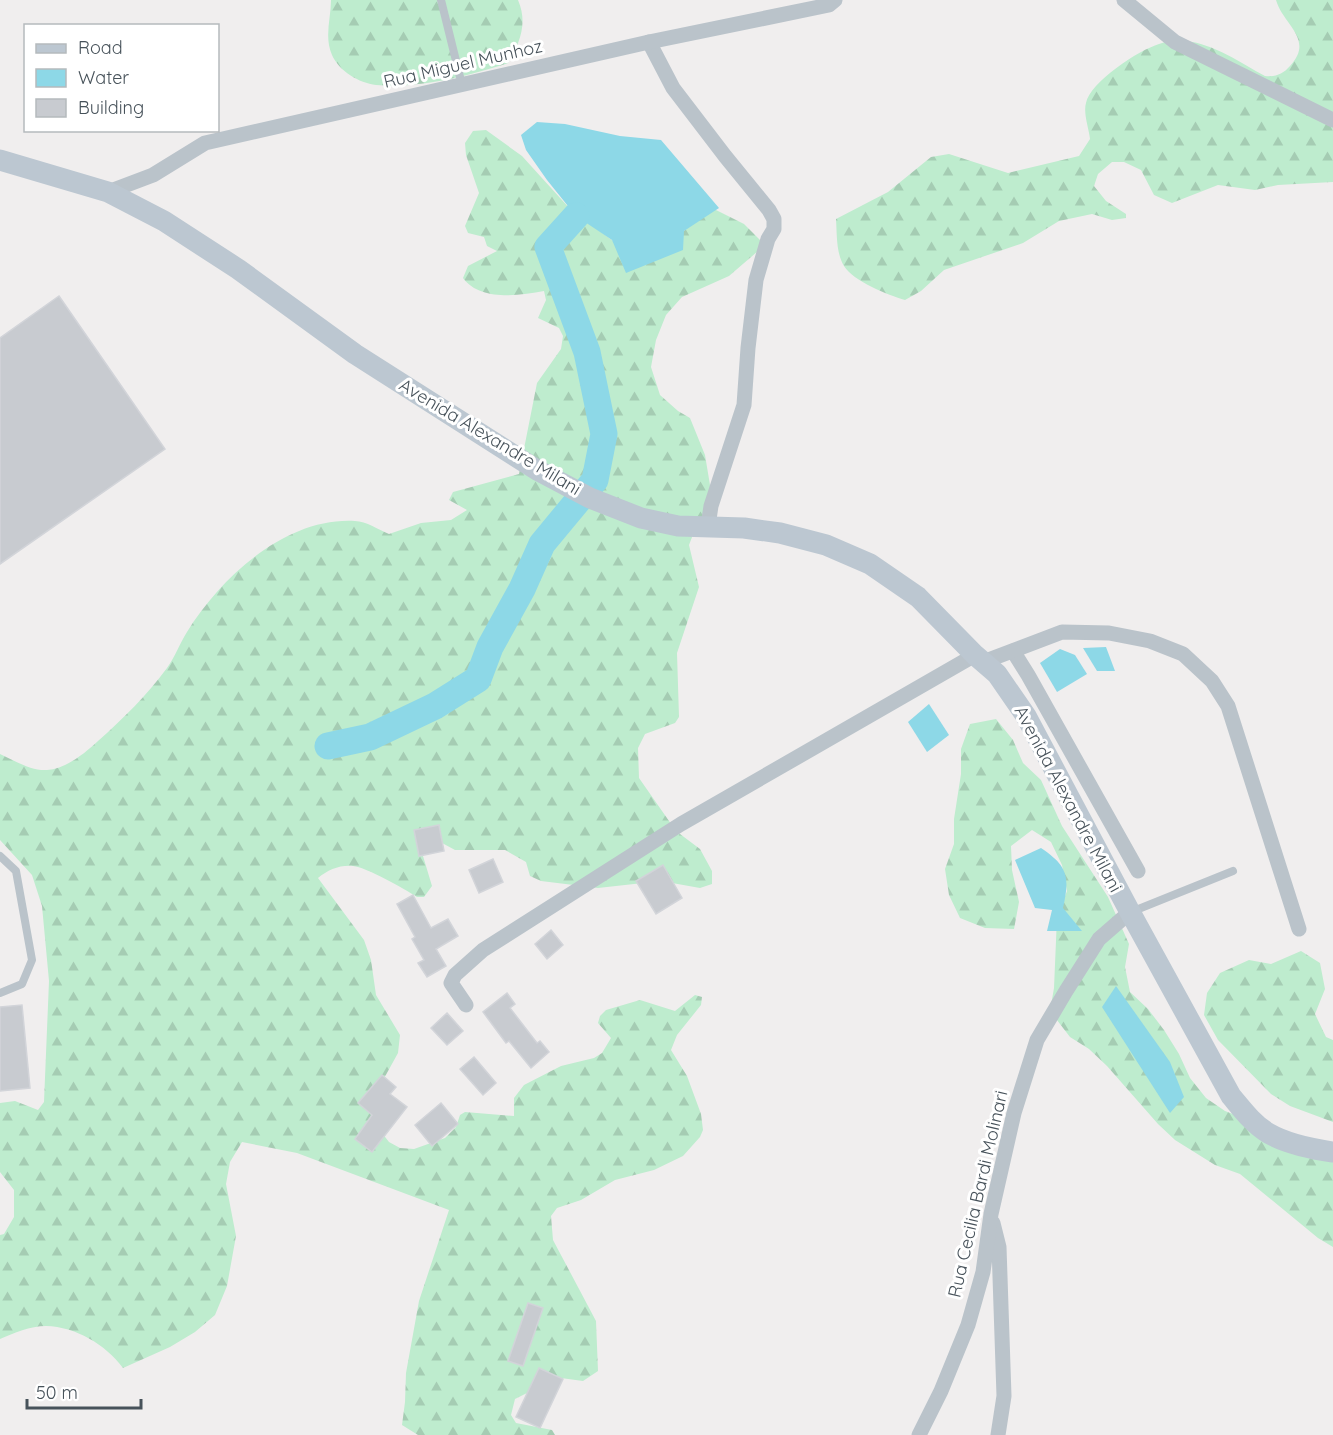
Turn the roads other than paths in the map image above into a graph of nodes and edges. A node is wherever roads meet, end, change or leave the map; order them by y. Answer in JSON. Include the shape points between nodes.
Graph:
{"nodes":[{"id":1,"x":441,"y":0,"type":"edge"},
{"id":2,"x":1124,"y":0,"type":"edge"},
{"id":3,"x":829,"y":2,"type":"edge"},
{"id":4,"x":649,"y":42,"type":"junction"},
{"id":5,"x":462,"y":85,"type":"junction"},
{"id":6,"x":1333,"y":120,"type":"edge"},
{"id":7,"x":0,"y":160,"type":"edge"},
{"id":8,"x":108,"y":192,"type":"junction"},
{"id":9,"x":708,"y":525,"type":"junction"},
{"id":10,"x":1012,"y":651,"type":"junction"},
{"id":11,"x":979,"y":659,"type":"junction"},
{"id":12,"x":0,"y":856,"type":"edge"},
{"id":13,"x":1138,"y":871,"type":"dead end"},
{"id":14,"x":1233,"y":871,"type":"dead end"},
{"id":15,"x":1130,"y":912,"type":"junction"},
{"id":16,"x":1299,"y":929,"type":"dead end"},
{"id":17,"x":0,"y":993,"type":"edge"},
{"id":18,"x":466,"y":1005,"type":"dead end"},
{"id":19,"x":1333,"y":1152,"type":"edge"},
{"id":20,"x":991,"y":1214,"type":"junction"},
{"id":21,"x":919,"y":1435,"type":"edge"},
{"id":22,"x":998,"y":1435,"type":"edge"}],
"edges":[{"from":1,"to":5,"type":"lane"},
{"from":2,"to":6,"type":"street","via":[[1175,42]]},
{"from":3,"to":4,"type":"street","name":"Rua Miguel Munhoz"},
{"from":4,"to":5,"type":"street","name":"Rua Miguel Munhoz"},
{"from":4,"to":9,"type":"street","via":[[673,88],[774,219],[774,230],[756,280],[744,405]]},
{"from":5,"to":8,"type":"street","name":"Rua Miguel Munhoz","via":[[206,143],[153,175]]},
{"from":7,"to":8,"type":"street","name":"Avenida Alexandre Milani"},
{"from":8,"to":9,"type":"street","name":"Avenida Alexandre Milani","via":[[164,221],[355,354],[537,470],[590,498],[641,518],[678,526]]},
{"from":9,"to":11,"type":"street","name":"Avenida Alexandre Milani","via":[[780,533],[826,545],[870,564],[918,597]]},
{"from":10,"to":11,"type":"street"},
{"from":10,"to":13,"type":"street"},
{"from":10,"to":16,"type":"street","via":[[1062,632],[1109,633],[1150,641],[1183,654],[1212,681],[1228,706]]},
{"from":11,"to":15,"type":"street","name":"Avenida Alexandre Milani","via":[[997,674],[1026,716]]},
{"from":11,"to":18,"type":"street","via":[[681,824],[483,950],[451,983]]},
{"from":12,"to":17,"type":"lane","via":[[16,871],[32,960],[22,984]]},
{"from":14,"to":15,"type":"lane"},
{"from":15,"to":19,"type":"street","name":"Avenida Alexandre Milani","via":[[1231,1096],[1246,1115],[1268,1133]]},
{"from":15,"to":20,"type":"street","name":"Rua Cecilia Bardi Molinari","via":[[1099,939],[1038,1040],[1014,1113]]},
{"from":20,"to":21,"type":"street","name":"Rua Cecilia Bardi Molinari","via":[[983,1272],[968,1325]]},
{"from":20,"to":22,"type":"street","via":[[999,1247],[1004,1396]]}]}
